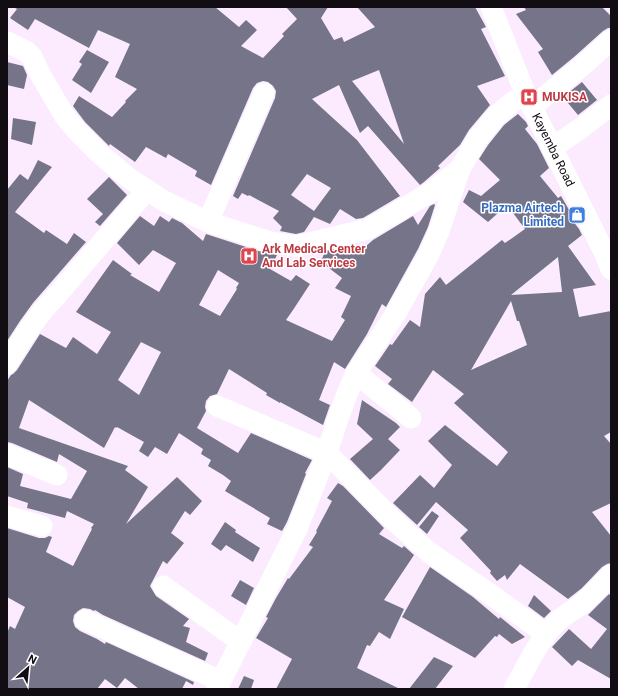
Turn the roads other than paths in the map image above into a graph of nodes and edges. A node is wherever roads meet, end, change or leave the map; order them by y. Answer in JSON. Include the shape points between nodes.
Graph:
{"nodes":[{"id":1,"x":491,"y":7,"type":"edge"},
{"id":2,"x":611,"y":40,"type":"edge"},
{"id":3,"x":7,"y":42,"type":"edge"},
{"id":4,"x":264,"y":93,"type":"dead end"},
{"id":5,"x":528,"y":100,"type":"junction"},
{"id":6,"x":611,"y":105,"type":"edge"},
{"id":7,"x":552,"y":148,"type":"junction"},
{"id":8,"x":460,"y":169,"type":"junction"},
{"id":9,"x":147,"y":190,"type":"junction"},
{"id":10,"x":208,"y":222,"type":"junction"},
{"id":11,"x":611,"y":269,"type":"edge"},
{"id":12,"x":7,"y":364,"type":"edge"},
{"id":13,"x":356,"y":373,"type":"junction"},
{"id":14,"x":217,"y":406,"type":"dead end"},
{"id":15,"x":411,"y":418,"type":"dead end"},
{"id":16,"x":327,"y":453,"type":"junction"},
{"id":17,"x":7,"y":454,"type":"edge"},
{"id":18,"x":57,"y":475,"type":"dead end"},
{"id":19,"x":7,"y":516,"type":"edge"},
{"id":20,"x":42,"y":526,"type":"dead end"},
{"id":21,"x":611,"y":574,"type":"edge"},
{"id":22,"x":163,"y":586,"type":"dead end"},
{"id":23,"x":84,"y":620,"type":"dead end"},
{"id":24,"x":546,"y":634,"type":"junction"},
{"id":25,"x":241,"y":642,"type":"junction"},
{"id":26,"x":219,"y":685,"type":"edge"},
{"id":27,"x":514,"y":689,"type":"edge"}],
"edges":[{"from":1,"to":5,"type":"street","name":"Kayemba Road"},
{"from":2,"to":5,"type":"street","via":[[582,66]]},
{"from":3,"to":9,"type":"street","via":[[32,57],[52,95],[76,130],[100,154]]},
{"from":4,"to":10,"type":"street"},
{"from":5,"to":7,"type":"street","name":"Kayemba Road"},
{"from":5,"to":8,"type":"street","via":[[513,102],[497,114],[478,138]]},
{"from":6,"to":7,"type":"street"},
{"from":7,"to":11,"type":"street","name":"Kayemba Road"},
{"from":8,"to":10,"type":"street","via":[[431,192],[368,229],[296,246],[270,242]]},
{"from":8,"to":13,"type":"street","via":[[429,254],[396,313]]},
{"from":9,"to":10,"type":"street"},
{"from":9,"to":12,"type":"street","via":[[48,305]]},
{"from":13,"to":15,"type":"street"},
{"from":13,"to":16,"type":"street"},
{"from":14,"to":16,"type":"street"},
{"from":16,"to":24,"type":"street","via":[[392,519],[430,553]]},
{"from":16,"to":25,"type":"street","via":[[297,529]]},
{"from":17,"to":18,"type":"street"},
{"from":19,"to":20,"type":"street"},
{"from":21,"to":24,"type":"street","via":[[582,604],[558,621]]},
{"from":22,"to":25,"type":"street"},
{"from":23,"to":26,"type":"street"},
{"from":24,"to":27,"type":"street"},
{"from":25,"to":26,"type":"street"}]}
